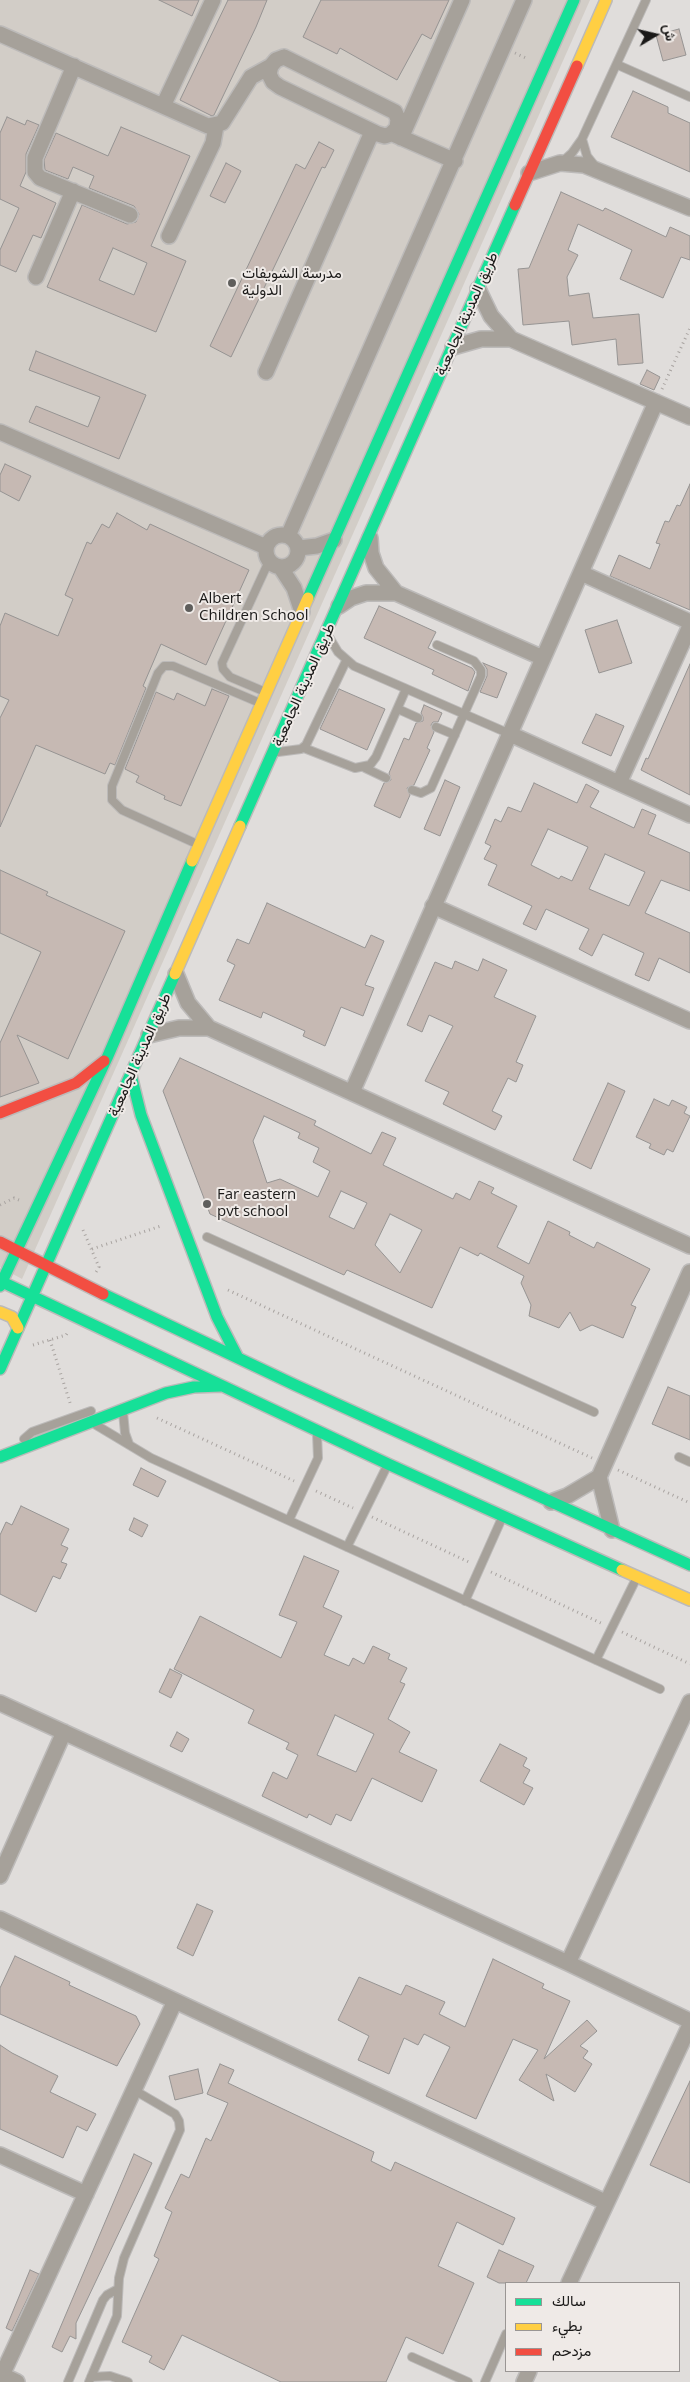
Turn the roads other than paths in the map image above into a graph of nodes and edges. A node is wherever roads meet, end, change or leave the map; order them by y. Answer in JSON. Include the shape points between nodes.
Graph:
{"nodes":[{"id":1,"x":213,"y":0,"type":"edge"},
{"id":2,"x":462,"y":0,"type":"edge"},
{"id":3,"x":524,"y":0,"type":"edge"},
{"id":4,"x":574,"y":0,"type":"edge"},
{"id":5,"x":606,"y":0,"type":"edge"},
{"id":6,"x":646,"y":0,"type":"edge"},
{"id":7,"x":0,"y":34,"type":"edge"},
{"id":8,"x":618,"y":65,"type":"junction"},
{"id":9,"x":74,"y":66,"type":"junction"},
{"id":10,"x":271,"y":66,"type":"junction"},
{"id":11,"x":690,"y":97,"type":"edge"},
{"id":12,"x":163,"y":106,"type":"junction"},
{"id":13,"x":216,"y":126,"type":"junction"},
{"id":14,"x":372,"y":132,"type":"junction"},
{"id":15,"x":396,"y":136,"type":"junction"},
{"id":16,"x":582,"y":139,"type":"junction"},
{"id":17,"x":454,"y":161,"type":"junction"},
{"id":18,"x":560,"y":163,"type":"junction"},
{"id":19,"x":598,"y":169,"type":"junction"},
{"id":20,"x":529,"y":173,"type":"junction"},
{"id":21,"x":73,"y":191,"type":"junction"},
{"id":22,"x":690,"y":208,"type":"edge"},
{"id":23,"x":130,"y":215,"type":"dead end"},
{"id":24,"x":169,"y":236,"type":"dead end"},
{"id":25,"x":36,"y":277,"type":"dead end"},
{"id":26,"x":478,"y":289,"type":"junction"},
{"id":27,"x":424,"y":338,"type":"junction"},
{"id":28,"x":511,"y":338,"type":"junction"},
{"id":29,"x":453,"y":347,"type":"junction"},
{"id":30,"x":266,"y":372,"type":"dead end"},
{"id":31,"x":413,"y":389,"type":"dead end"},
{"id":32,"x":656,"y":402,"type":"junction"},
{"id":33,"x":413,"y":403,"type":"dead end"},
{"id":34,"x":425,"y":410,"type":"junction"},
{"id":35,"x":690,"y":417,"type":"edge"},
{"id":36,"x":0,"y":432,"type":"edge"},
{"id":37,"x":288,"y":536,"type":"junction"},
{"id":38,"x":370,"y":537,"type":"junction"},
{"id":39,"x":334,"y":540,"type":"junction"},
{"id":40,"x":299,"y":548,"type":"junction"},
{"id":41,"x":272,"y":559,"type":"junction"},
{"id":42,"x":581,"y":573,"type":"junction"},
{"id":43,"x":396,"y":593,"type":"junction"},
{"id":44,"x":339,"y":606,"type":"junction"},
{"id":45,"x":302,"y":612,"type":"junction"},
{"id":46,"x":690,"y":622,"type":"edge"},
{"id":47,"x":690,"y":626,"type":"edge"},
{"id":48,"x":327,"y":632,"type":"junction"},
{"id":49,"x":437,"y":645,"type":"dead end"},
{"id":50,"x":543,"y":658,"type":"junction"},
{"id":51,"x":346,"y":660,"type":"junction"},
{"id":52,"x":406,"y":689,"type":"junction"},
{"id":53,"x":264,"y":698,"type":"junction"},
{"id":54,"x":398,"y":709,"type":"junction"},
{"id":55,"x":464,"y":714,"type":"junction"},
{"id":56,"x":418,"y":718,"type":"dead end"},
{"id":57,"x":436,"y":727,"type":"dead end"},
{"id":58,"x":510,"y":734,"type":"junction"},
{"id":59,"x":455,"y":735,"type":"junction"},
{"id":60,"x":304,"y":748,"type":"junction"},
{"id":61,"x":274,"y":752,"type":"junction"},
{"id":62,"x":365,"y":768,"type":"junction"},
{"id":63,"x":386,"y":778,"type":"dead end"},
{"id":64,"x":619,"y":783,"type":"junction"},
{"id":65,"x":412,"y":790,"type":"dead end"},
{"id":66,"x":690,"y":814,"type":"edge"},
{"id":67,"x":200,"y":845,"type":"junction"},
{"id":68,"x":434,"y":906,"type":"junction"},
{"id":69,"x":176,"y":974,"type":"junction"},
{"id":70,"x":690,"y":1022,"type":"edge"},
{"id":71,"x":209,"y":1028,"type":"junction"},
{"id":72,"x":149,"y":1035,"type":"junction"},
{"id":73,"x":107,"y":1058,"type":"junction"},
{"id":74,"x":130,"y":1075,"type":"junction"},
{"id":75,"x":352,"y":1092,"type":"junction"},
{"id":76,"x":0,"y":1113,"type":"edge"},
{"id":77,"x":31,"y":1222,"type":"junction"},
{"id":78,"x":207,"y":1237,"type":"dead end"},
{"id":79,"x":58,"y":1238,"type":"junction"},
{"id":80,"x":0,"y":1242,"type":"edge"},
{"id":81,"x":690,"y":1246,"type":"edge"},
{"id":82,"x":17,"y":1251,"type":"junction"},
{"id":83,"x":46,"y":1265,"type":"junction"},
{"id":84,"x":690,"y":1272,"type":"edge"},
{"id":85,"x":72,"y":1278,"type":"junction"},
{"id":86,"x":1,"y":1283,"type":"edge"},
{"id":87,"x":32,"y":1297,"type":"junction"},
{"id":88,"x":56,"y":1308,"type":"junction"},
{"id":89,"x":0,"y":1312,"type":"edge"},
{"id":90,"x":18,"y":1328,"type":"junction"},
{"id":91,"x":238,"y":1358,"type":"junction"},
{"id":92,"x":0,"y":1368,"type":"edge"},
{"id":93,"x":221,"y":1386,"type":"junction"},
{"id":94,"x":127,"y":1407,"type":"junction"},
{"id":95,"x":594,"y":1412,"type":"dead end"},
{"id":96,"x":103,"y":1417,"type":"junction"},
{"id":97,"x":90,"y":1422,"type":"junction"},
{"id":98,"x":315,"y":1428,"type":"junction"},
{"id":99,"x":129,"y":1444,"type":"junction"},
{"id":100,"x":19,"y":1450,"type":"junction"},
{"id":101,"x":0,"y":1457,"type":"edge"},
{"id":102,"x":679,"y":1457,"type":"dead end"},
{"id":103,"x":690,"y":1462,"type":"edge"},
{"id":104,"x":388,"y":1464,"type":"junction"},
{"id":105,"x":602,"y":1470,"type":"junction"},
{"id":106,"x":551,"y":1502,"type":"junction"},
{"id":107,"x":504,"y":1515,"type":"junction"},
{"id":108,"x":289,"y":1520,"type":"junction"},
{"id":109,"x":612,"y":1530,"type":"junction"},
{"id":110,"x":347,"y":1547,"type":"junction"},
{"id":111,"x":690,"y":1565,"type":"edge"},
{"id":112,"x":676,"y":1572,"type":"dead end"},
{"id":113,"x":690,"y":1576,"type":"edge"},
{"id":114,"x":637,"y":1577,"type":"junction"},
{"id":115,"x":685,"y":1598,"type":"edge"},
{"id":116,"x":465,"y":1601,"type":"junction"},
{"id":117,"x":690,"y":1610,"type":"edge"},
{"id":118,"x":596,"y":1660,"type":"junction"},
{"id":119,"x":660,"y":1689,"type":"dead end"},
{"id":120,"x":0,"y":1702,"type":"edge"},
{"id":121,"x":690,"y":1702,"type":"edge"},
{"id":122,"x":64,"y":1732,"type":"junction"},
{"id":123,"x":0,"y":1876,"type":"edge"},
{"id":124,"x":0,"y":1919,"type":"edge"},
{"id":125,"x":568,"y":1963,"type":"junction"},
{"id":126,"x":175,"y":2001,"type":"junction"},
{"id":127,"x":690,"y":2021,"type":"edge"},
{"id":128,"x":690,"y":2025,"type":"edge"},
{"id":129,"x":134,"y":2090,"type":"junction"},
{"id":130,"x":0,"y":2155,"type":"edge"},
{"id":131,"x":86,"y":2194,"type":"junction"},
{"id":132,"x":605,"y":2202,"type":"junction"},
{"id":133,"x":569,"y":2282,"type":"edge"},
{"id":134,"x":118,"y":2289,"type":"junction"},
{"id":135,"x":505,"y":2336,"type":"edge"},
{"id":136,"x":412,"y":2357,"type":"dead end"},
{"id":137,"x":1,"y":2374,"type":"edge"},
{"id":138,"x":90,"y":2379,"type":"edge"},
{"id":139,"x":17,"y":2382,"type":"edge"},
{"id":140,"x":68,"y":2382,"type":"edge"},
{"id":141,"x":128,"y":2382,"type":"edge"},
{"id":142,"x":468,"y":2382,"type":"edge"},
{"id":143,"x":485,"y":2382,"type":"edge"}],
"edges":[{"from":1,"to":12,"type":"street"},
{"from":2,"to":15,"type":"street"},
{"from":3,"to":17,"type":"street"},
{"from":4,"to":27,"type":"main road","name":"طريق المدينة الجامعية"},
{"from":5,"to":20,"type":"main road","name":"طريق المدينة الجامعية"},
{"from":6,"to":8,"type":"lane"},
{"from":7,"to":9,"type":"street"},
{"from":8,"to":11,"type":"lane"},
{"from":8,"to":16,"type":"lane"},
{"from":9,"to":12,"type":"street"},
{"from":9,"to":21,"type":"street","via":[[34,165],[40,178]]},
{"from":10,"to":13,"type":"street","via":[[251,77],[227,118]]},
{"from":10,"to":14,"type":"street","via":[[273,82]]},
{"from":10,"to":15,"type":"street","via":[[284,57],[292,59],[387,108],[398,119]]},
{"from":12,"to":13,"type":"street","via":[[208,126]]},
{"from":13,"to":24,"type":"street","via":[[213,143]]},
{"from":14,"to":15,"type":"street"},
{"from":14,"to":30,"type":"street"},
{"from":15,"to":17,"type":"street"},
{"from":16,"to":18,"type":"lane"},
{"from":16,"to":19,"type":"lane","via":[[587,156]]},
{"from":17,"to":37,"type":"street"},
{"from":18,"to":19,"type":"street"},
{"from":18,"to":20,"type":"street"},
{"from":19,"to":22,"type":"street"},
{"from":20,"to":26,"type":"main road","name":"طريق المدينة الجامعية"},
{"from":21,"to":23,"type":"street"},
{"from":21,"to":25,"type":"street"},
{"from":26,"to":28,"type":"street","via":[[491,316]]},
{"from":26,"to":29,"type":"main road","name":"طريق المدينة الجامعية"},
{"from":27,"to":31,"type":"main road","via":[[423,358]]},
{"from":27,"to":39,"type":"main road","name":"طريق المدينة الجامعية"},
{"from":28,"to":29,"type":"street","via":[[481,339]]},
{"from":28,"to":32,"type":"street"},
{"from":29,"to":34,"type":"main road","name":"طريق المدينة الجامعية"},
{"from":32,"to":35,"type":"street"},
{"from":32,"to":42,"type":"street"},
{"from":33,"to":34,"type":"main road"},
{"from":34,"to":38,"type":"main road","name":"طريق المدينة الجامعية"},
{"from":36,"to":41,"type":"street"},
{"from":37,"to":40,"type":"street"},
{"from":37,"to":41,"type":"street","via":[[281,534],[275,537]]},
{"from":38,"to":43,"type":"street","via":[[376,568]]},
{"from":38,"to":44,"type":"main road","name":"طريق المدينة الجامعية"},
{"from":39,"to":40,"type":"street"},
{"from":39,"to":45,"type":"main road","name":"طريق المدينة الجامعية"},
{"from":40,"to":41,"type":"street","via":[[295,562],[289,566]]},
{"from":41,"to":45,"type":"street","via":[[294,588]]},
{"from":41,"to":53,"type":"lane","via":[[222,663],[230,677]]},
{"from":42,"to":46,"type":"street"},
{"from":42,"to":50,"type":"street"},
{"from":43,"to":44,"type":"street","via":[[366,593]]},
{"from":43,"to":50,"type":"street"},
{"from":44,"to":48,"type":"main road","name":"طريق المدينة الجامعية"},
{"from":45,"to":53,"type":"main road","name":"طريق المدينة الجامعية"},
{"from":47,"to":64,"type":"street"},
{"from":48,"to":51,"type":"lane","via":[[331,643]]},
{"from":48,"to":61,"type":"main road","name":"طريق المدينة الجامعية"},
{"from":49,"to":55,"type":"lane","via":[[474,661],[481,670]]},
{"from":50,"to":58,"type":"street"},
{"from":51,"to":52,"type":"lane"},
{"from":51,"to":60,"type":"lane"},
{"from":52,"to":54,"type":"lane"},
{"from":52,"to":55,"type":"lane"},
{"from":53,"to":67,"type":"main road","name":"طريق المدينة الجامعية"},
{"from":53,"to":67,"type":"lane","via":[[173,666],[164,666],[158,673],[112,786],[112,800],[122,810]]},
{"from":54,"to":56,"type":"lane"},
{"from":54,"to":62,"type":"lane","via":[[374,762]]},
{"from":55,"to":58,"type":"lane"},
{"from":55,"to":59,"type":"lane"},
{"from":57,"to":59,"type":"lane"},
{"from":58,"to":64,"type":"street"},
{"from":58,"to":68,"type":"street"},
{"from":59,"to":65,"type":"lane","via":[[432,788],[421,793]]},
{"from":60,"to":61,"type":"lane"},
{"from":60,"to":62,"type":"lane","via":[[356,768]]},
{"from":61,"to":69,"type":"main road","name":"طريق المدينة الجامعية"},
{"from":62,"to":63,"type":"lane"},
{"from":64,"to":66,"type":"street"},
{"from":67,"to":73,"type":"main road","name":"طريق المدينة الجامعية"},
{"from":68,"to":70,"type":"street"},
{"from":68,"to":75,"type":"street"},
{"from":69,"to":71,"type":"street","via":[[188,1004]]},
{"from":69,"to":72,"type":"main road","name":"طريق المدينة الجامعية"},
{"from":71,"to":72,"type":"street","via":[[179,1028]]},
{"from":71,"to":75,"type":"street"},
{"from":72,"to":74,"type":"main road","name":"طريق المدينة الجامعية"},
{"from":73,"to":76,"type":"main road","via":[[76,1083]]},
{"from":73,"to":77,"type":"main road","name":"طريق المدينة الجامعية"},
{"from":74,"to":79,"type":"main road","name":"طريق المدينة الجامعية"},
{"from":74,"to":91,"type":"main road","via":[[141,1115],[202,1278]]},
{"from":75,"to":81,"type":"street"},
{"from":77,"to":79,"type":"main road","via":[[41,1234]]},
{"from":77,"to":82,"type":"main road","name":"طريق المدينة الجامعية"},
{"from":78,"to":95,"type":"lane"},
{"from":79,"to":83,"type":"main road","name":"طريق المدينة الجامعية"},
{"from":80,"to":82,"type":"main road"},
{"from":82,"to":83,"type":"main road"},
{"from":82,"to":86,"type":"main road","name":"طريق المدينة الجامعية"},
{"from":83,"to":85,"type":"main road"},
{"from":83,"to":87,"type":"main road","name":"طريق المدينة الجامعية"},
{"from":84,"to":105,"type":"street"},
{"from":85,"to":88,"type":"main road","via":[[60,1291]]},
{"from":85,"to":91,"type":"main road"},
{"from":86,"to":87,"type":"main road"},
{"from":87,"to":88,"type":"main road"},
{"from":87,"to":90,"type":"main road","name":"طريق المدينة الجامعية"},
{"from":88,"to":93,"type":"main road"},
{"from":89,"to":90,"type":"main road","via":[[12,1317]]},
{"from":90,"to":92,"type":"main road","name":"طريق المدينة الجامعية"},
{"from":91,"to":106,"type":"main road"},
{"from":93,"to":94,"type":"main road","via":[[180,1389]]},
{"from":93,"to":98,"type":"main road"},
{"from":94,"to":96,"type":"main road"},
{"from":94,"to":99,"type":"lane","via":[[124,1427]]},
{"from":96,"to":97,"type":"main road"},
{"from":96,"to":100,"type":"lane","via":[[89,1411],[32,1432],[23,1439]]},
{"from":97,"to":99,"type":"lane"},
{"from":97,"to":100,"type":"main road"},
{"from":98,"to":104,"type":"main road"},
{"from":98,"to":108,"type":"lane","via":[[318,1458]]},
{"from":99,"to":108,"type":"lane","via":[[151,1458]]},
{"from":100,"to":101,"type":"main road"},
{"from":102,"to":103,"type":"lane"},
{"from":104,"to":107,"type":"main road"},
{"from":104,"to":110,"type":"lane"},
{"from":105,"to":106,"type":"street","via":[[567,1496]]},
{"from":105,"to":109,"type":"street"},
{"from":106,"to":109,"type":"main road"},
{"from":107,"to":114,"type":"main road"},
{"from":107,"to":116,"type":"lane"},
{"from":108,"to":110,"type":"lane"},
{"from":109,"to":111,"type":"main road"},
{"from":110,"to":116,"type":"lane"},
{"from":112,"to":113,"type":"main road"},
{"from":114,"to":115,"type":"main road","via":[[660,1582]]},
{"from":114,"to":118,"type":"lane"},
{"from":115,"to":117,"type":"street"},
{"from":116,"to":118,"type":"lane"},
{"from":118,"to":119,"type":"lane"},
{"from":120,"to":122,"type":"street"},
{"from":121,"to":125,"type":"street"},
{"from":122,"to":123,"type":"street"},
{"from":122,"to":125,"type":"street"},
{"from":124,"to":126,"type":"street"},
{"from":125,"to":127,"type":"street"},
{"from":126,"to":129,"type":"street"},
{"from":126,"to":132,"type":"street"},
{"from":128,"to":132,"type":"street"},
{"from":129,"to":131,"type":"street"},
{"from":129,"to":134,"type":"lane","via":[[175,2114],[180,2130],[124,2258]]},
{"from":130,"to":131,"type":"street"},
{"from":131,"to":137,"type":"street"},
{"from":132,"to":133,"type":"street"},
{"from":134,"to":138,"type":"lane","via":[[117,2316]]},
{"from":134,"to":140,"type":"lane","via":[[103,2300]]},
{"from":135,"to":143,"type":"lane"},
{"from":136,"to":142,"type":"lane"},
{"from":137,"to":139,"type":"street"},
{"from":138,"to":141,"type":"lane","via":[[110,2376]]}]}
